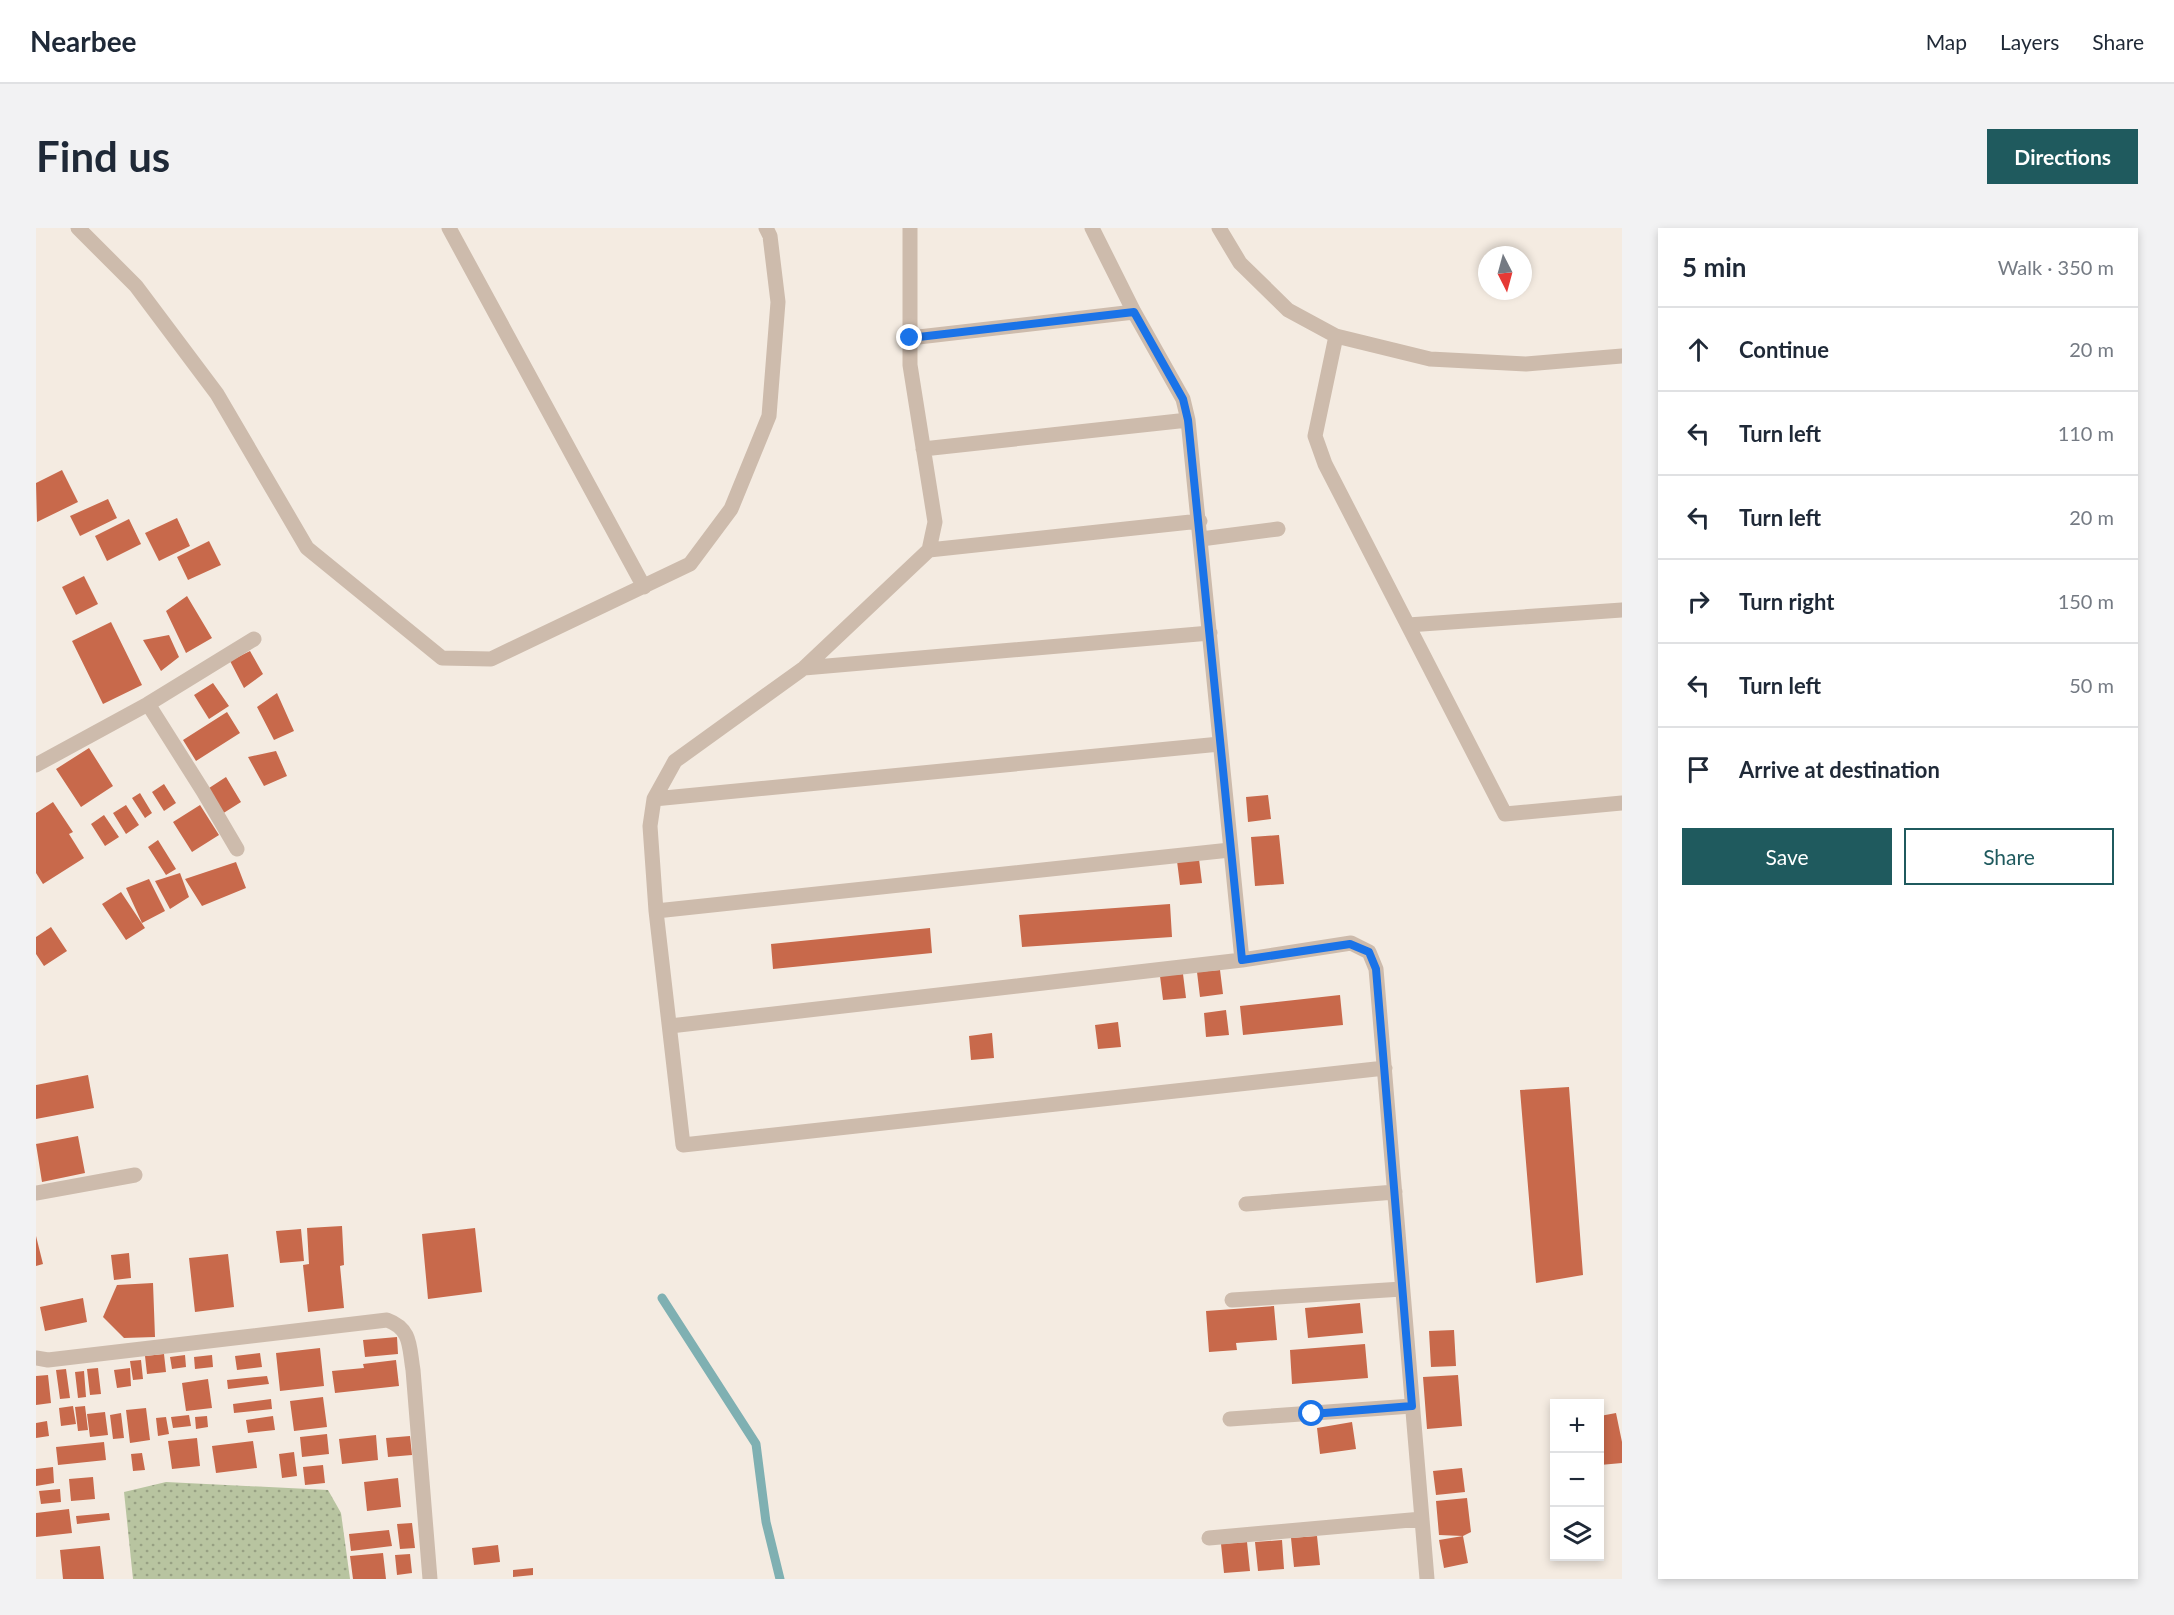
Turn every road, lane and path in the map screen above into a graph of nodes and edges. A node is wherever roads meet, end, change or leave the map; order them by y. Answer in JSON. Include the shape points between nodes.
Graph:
{"nodes":[{"id":1,"x":78,"y":228,"type":"edge"},
{"id":2,"x":449,"y":228,"type":"edge"},
{"id":3,"x":766,"y":228,"type":"edge"},
{"id":4,"x":914,"y":228,"type":"edge"},
{"id":5,"x":1092,"y":228,"type":"edge"},
{"id":6,"x":1219,"y":228,"type":"edge"},
{"id":7,"x":1134,"y":312,"type":"junction"},
{"id":8,"x":1336,"y":336,"type":"junction"},
{"id":9,"x":910,"y":338,"type":"junction"},
{"id":10,"x":1622,"y":356,"type":"edge"},
{"id":11,"x":1188,"y":420,"type":"junction"},
{"id":12,"x":923,"y":448,"type":"junction"},
{"id":13,"x":1200,"y":521,"type":"junction"},
{"id":14,"x":1278,"y":529,"type":"dead end"},
{"id":15,"x":1201,"y":539,"type":"junction"},
{"id":16,"x":929,"y":550,"type":"junction"},
{"id":17,"x":644,"y":587,"type":"junction"},
{"id":18,"x":1622,"y":610,"type":"edge"},
{"id":19,"x":1408,"y":626,"type":"junction"},
{"id":20,"x":1210,"y":633,"type":"junction"},
{"id":21,"x":254,"y":639,"type":"dead end"},
{"id":22,"x":804,"y":668,"type":"junction"},
{"id":23,"x":148,"y":704,"type":"junction"},
{"id":24,"x":1220,"y":744,"type":"junction"},
{"id":25,"x":37,"y":761,"type":"edge"},
{"id":26,"x":654,"y":799,"type":"junction"},
{"id":27,"x":1622,"y":802,"type":"edge"},
{"id":28,"x":237,"y":849,"type":"dead end"},
{"id":29,"x":1230,"y":850,"type":"junction"},
{"id":30,"x":656,"y":911,"type":"junction"},
{"id":31,"x":1242,"y":960,"type":"junction"},
{"id":32,"x":670,"y":1026,"type":"junction"},
{"id":33,"x":1385,"y":1068,"type":"junction"},
{"id":34,"x":135,"y":1175,"type":"dead end"},
{"id":35,"x":1395,"y":1192,"type":"junction"},
{"id":36,"x":36,"y":1194,"type":"edge"},
{"id":37,"x":1246,"y":1204,"type":"dead end"},
{"id":38,"x":1402,"y":1289,"type":"junction"},
{"id":39,"x":1232,"y":1300,"type":"dead end"},
{"id":40,"x":36,"y":1359,"type":"edge"},
{"id":41,"x":1412,"y":1406,"type":"junction"},
{"id":42,"x":1230,"y":1419,"type":"dead end"},
{"id":43,"x":1422,"y":1519,"type":"junction"},
{"id":44,"x":1209,"y":1538,"type":"dead end"},
{"id":45,"x":430,"y":1579,"type":"edge"},
{"id":46,"x":1427,"y":1579,"type":"edge"}],
"edges":[{"from":1,"to":17,"type":"street","via":[[136,286],[217,394],[307,548],[441,658],[491,659]]},
{"from":2,"to":17,"type":"street"},
{"from":3,"to":17,"type":"street","via":[[778,302],[769,416],[731,509],[718,527],[690,564]]},
{"from":4,"to":9,"type":"street"},
{"from":5,"to":7,"type":"street"},
{"from":6,"to":8,"type":"street","via":[[1240,263],[1288,310]]},
{"from":7,"to":9,"type":"street"},
{"from":7,"to":11,"type":"street","via":[[1183,399]]},
{"from":8,"to":10,"type":"street","via":[[1430,359],[1526,364]]},
{"from":8,"to":19,"type":"street","via":[[1315,436],[1325,464]]},
{"from":9,"to":12,"type":"street","via":[[909,365]]},
{"from":11,"to":12,"type":"street"},
{"from":11,"to":13,"type":"street"},
{"from":12,"to":16,"type":"street","via":[[935,522]]},
{"from":13,"to":15,"type":"street"},
{"from":13,"to":16,"type":"street"},
{"from":14,"to":15,"type":"street"},
{"from":15,"to":20,"type":"street"},
{"from":16,"to":22,"type":"street"},
{"from":18,"to":19,"type":"street"},
{"from":19,"to":27,"type":"street","via":[[1505,814]]},
{"from":20,"to":22,"type":"street"},
{"from":20,"to":24,"type":"street"},
{"from":21,"to":23,"type":"street"},
{"from":22,"to":26,"type":"street","via":[[675,761]]},
{"from":23,"to":25,"type":"street"},
{"from":23,"to":28,"type":"street"},
{"from":24,"to":26,"type":"street"},
{"from":24,"to":29,"type":"street"},
{"from":26,"to":30,"type":"street","via":[[651,826]]},
{"from":29,"to":30,"type":"street"},
{"from":29,"to":31,"type":"street"},
{"from":30,"to":32,"type":"street"},
{"from":31,"to":32,"type":"street"},
{"from":31,"to":33,"type":"street","via":[[1350,944],[1369,952],[1376,969]]},
{"from":32,"to":33,"type":"street","via":[[683,1145]]},
{"from":33,"to":35,"type":"street"},
{"from":34,"to":36,"type":"street"},
{"from":35,"to":37,"type":"street"},
{"from":35,"to":38,"type":"street"},
{"from":38,"to":39,"type":"street"},
{"from":38,"to":41,"type":"street"},
{"from":40,"to":45,"type":"street","via":[[387,1320],[400,1324],[408,1336],[413,1370]]},
{"from":41,"to":42,"type":"street"},
{"from":41,"to":43,"type":"street"},
{"from":43,"to":44,"type":"street"},
{"from":43,"to":46,"type":"street"}]}
